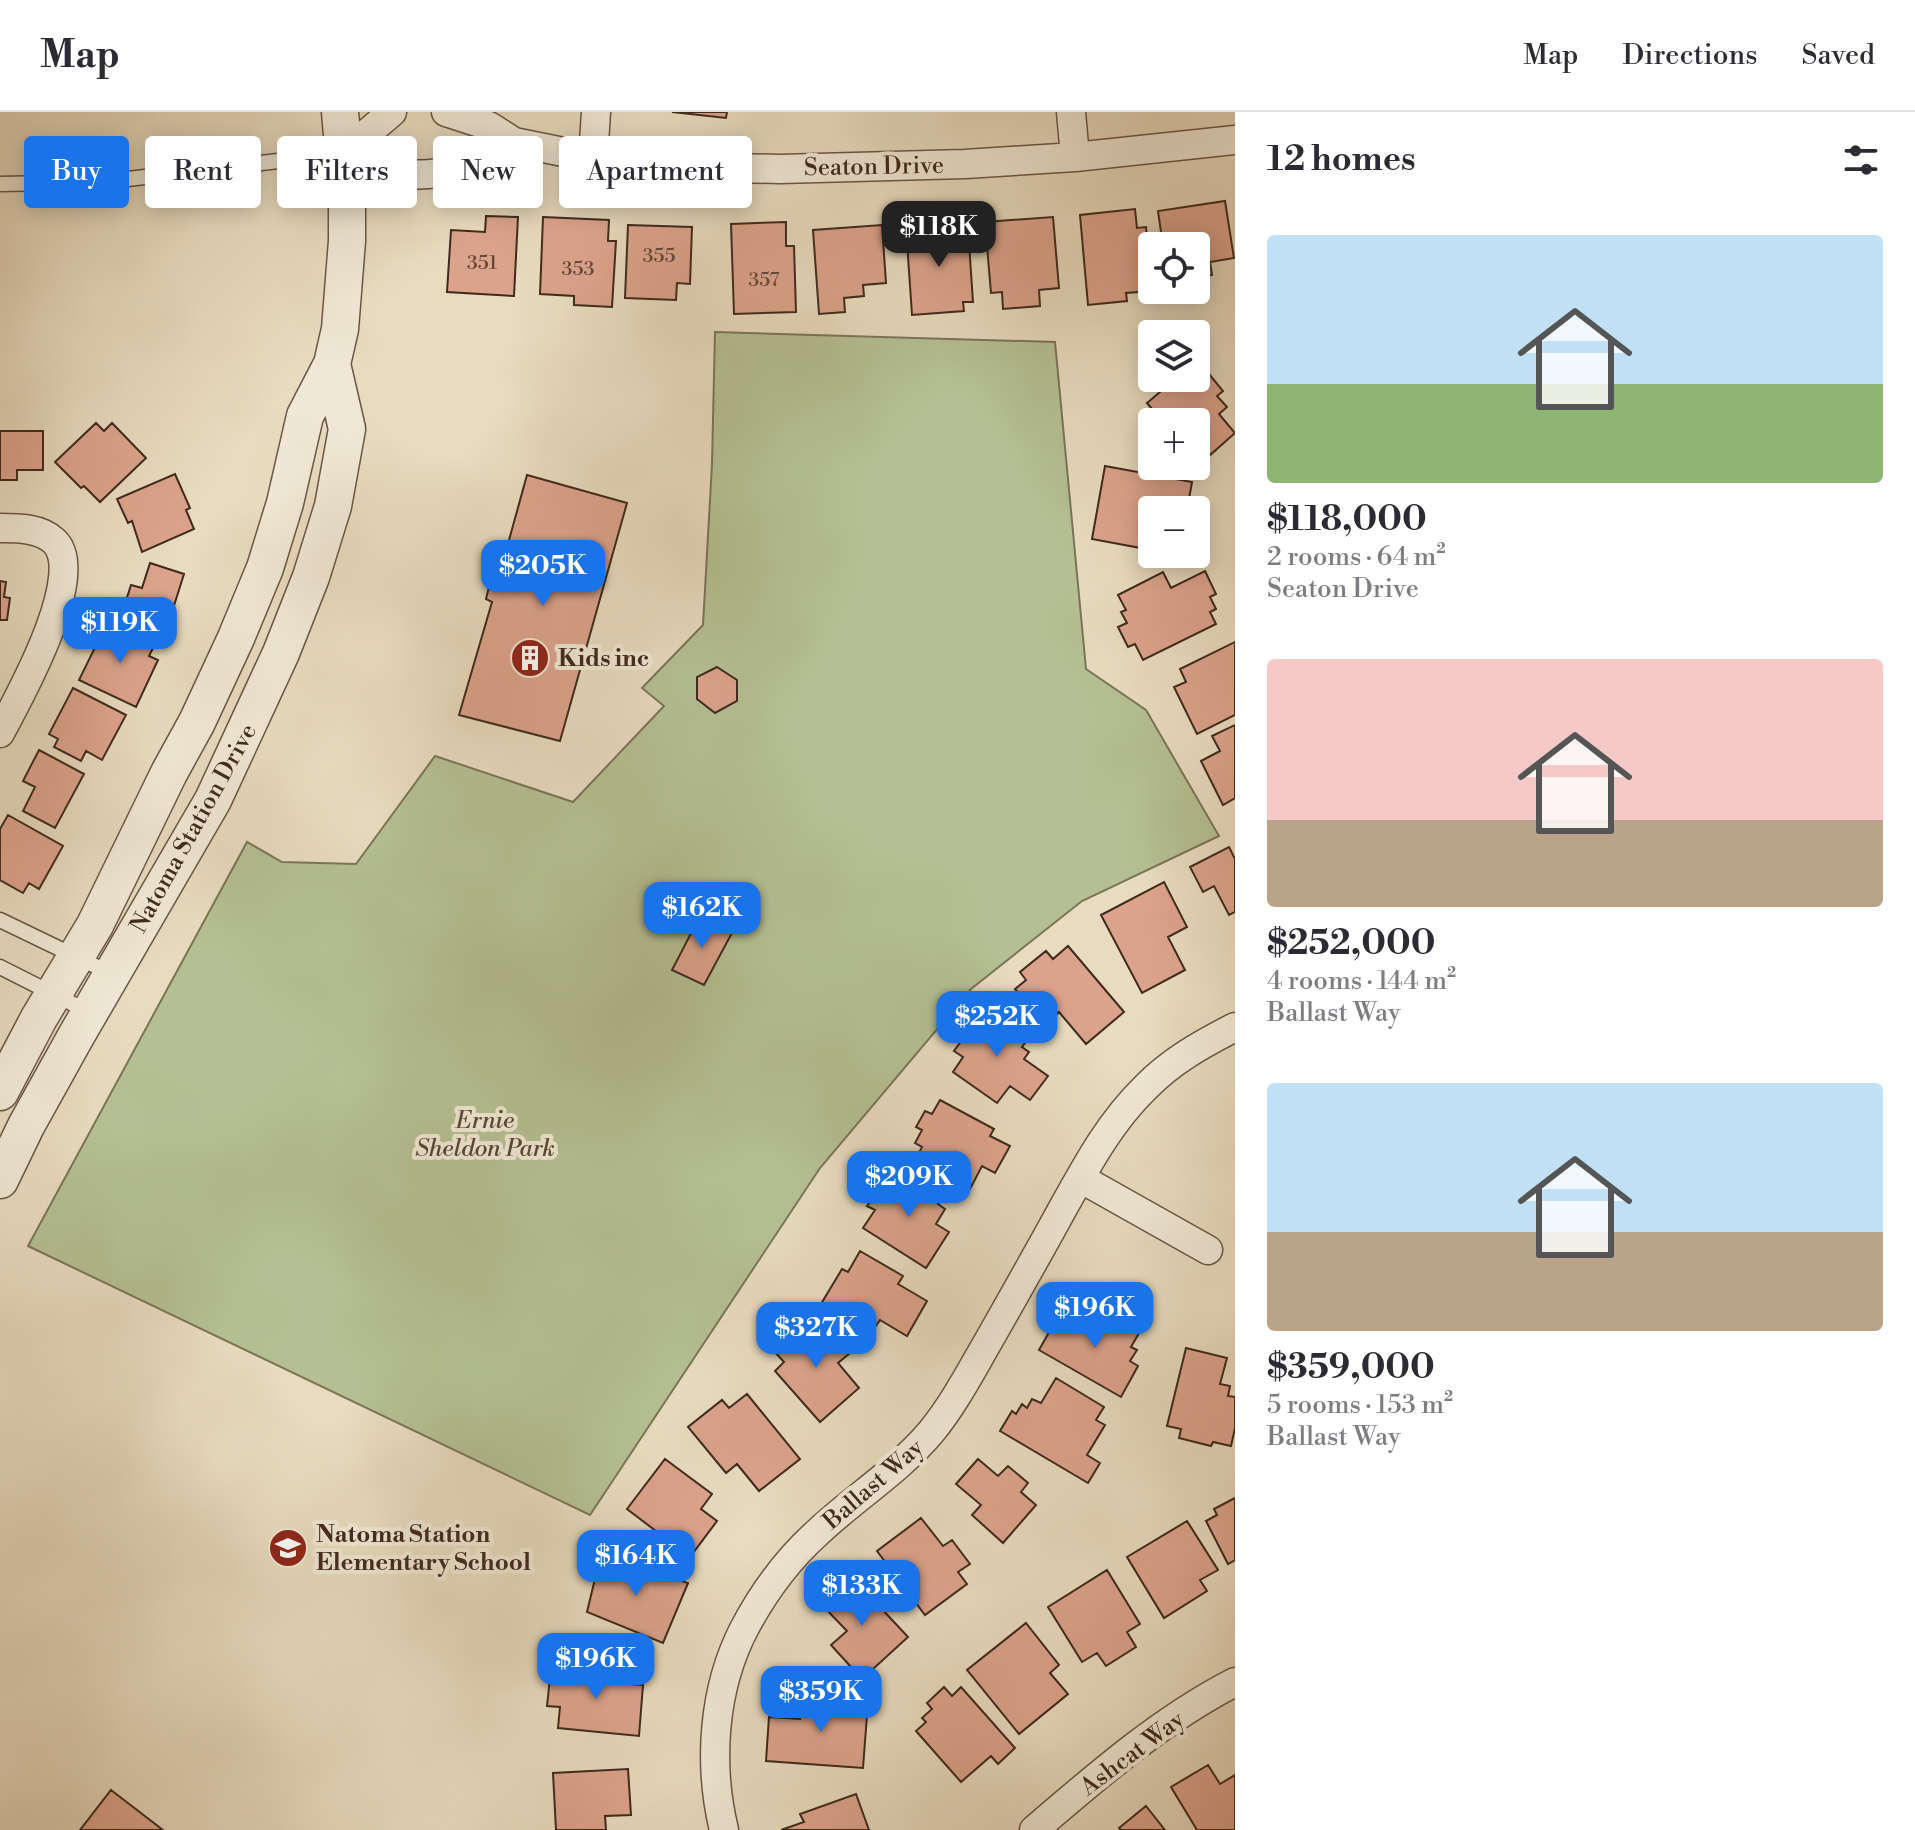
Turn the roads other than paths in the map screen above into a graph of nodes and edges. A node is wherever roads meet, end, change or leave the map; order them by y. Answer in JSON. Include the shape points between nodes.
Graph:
{"nodes":[{"id":1,"x":340,"y":112,"type":"edge"},
{"id":2,"x":392,"y":112,"type":"edge"},
{"id":3,"x":446,"y":112,"type":"edge"},
{"id":4,"x":596,"y":112,"type":"edge"},
{"id":5,"x":1071,"y":112,"type":"edge"},
{"id":6,"x":342,"y":136,"type":"edge"},
{"id":7,"x":364,"y":136,"type":"edge"},
{"id":8,"x":505,"y":136,"type":"edge"},
{"id":9,"x":594,"y":136,"type":"edge"},
{"id":10,"x":1235,"y":140,"type":"edge"},
{"id":11,"x":1075,"y":157,"type":"junction"},
{"id":12,"x":277,"y":161,"type":"edge"},
{"id":13,"x":752,"y":168,"type":"edge"},
{"id":14,"x":0,"y":184,"type":"edge"},
{"id":15,"x":346,"y":208,"type":"edge"},
{"id":16,"x":332,"y":364,"type":"junction"},
{"id":17,"x":0,"y":528,"type":"edge"},
{"id":18,"x":0,"y":733,"type":"edge"},
{"id":19,"x":0,"y":921,"type":"edge"},
{"id":20,"x":77,"y":957,"type":"junction"},
{"id":21,"x":0,"y":967,"type":"edge"},
{"id":22,"x":112,"y":974,"type":"junction"},
{"id":23,"x":54,"y":994,"type":"junction"},
{"id":24,"x":90,"y":1012,"type":"junction"},
{"id":25,"x":1235,"y":1027,"type":"edge"},
{"id":26,"x":0,"y":1092,"type":"edge"},
{"id":27,"x":1080,"y":1178,"type":"junction"},
{"id":28,"x":0,"y":1180,"type":"edge"},
{"id":29,"x":1208,"y":1250,"type":"dead end"},
{"id":30,"x":1235,"y":1682,"type":"edge"},
{"id":31,"x":724,"y":1830,"type":"edge"},
{"id":32,"x":1034,"y":1830,"type":"edge"}],
"edges":[{"from":1,"to":6,"type":"street","name":"Natoma Station Drive"},
{"from":2,"to":7,"type":"street"},
{"from":3,"to":8,"type":"street","name":"Seaton Drive"},
{"from":4,"to":9,"type":"street"},
{"from":5,"to":11,"type":"street"},
{"from":10,"to":11,"type":"street","name":"Seaton Drive"},
{"from":11,"to":13,"type":"street","name":"Seaton Drive"},
{"from":12,"to":14,"type":"lane","via":[[103,182]]},
{"from":15,"to":16,"type":"street","name":"Natoma Station Drive","via":[[340,329]]},
{"from":16,"to":20,"type":"street","name":"Natoma Station Drive","via":[[305,416],[265,568],[236,638]]},
{"from":16,"to":22,"type":"street","name":"Natoma Station Drive","via":[[347,429],[333,506],[311,577],[245,737]]},
{"from":17,"to":18,"type":"street","via":[[21,528],[54,541],[62,564],[40,658]]},
{"from":19,"to":20,"type":"lane"},
{"from":20,"to":22,"type":"lane"},
{"from":20,"to":23,"type":"street","name":"Natoma Station Drive"},
{"from":21,"to":23,"type":"lane"},
{"from":22,"to":24,"type":"street","name":"Natoma Station Drive"},
{"from":23,"to":24,"type":"lane"},
{"from":23,"to":26,"type":"street","name":"Natoma Station Drive"},
{"from":24,"to":28,"type":"street","name":"Natoma Station Drive"},
{"from":25,"to":27,"type":"street","name":"Ballast Way","via":[[1196,1047],[1147,1086],[1106,1133]]},
{"from":27,"to":29,"type":"street"},
{"from":27,"to":31,"type":"street","name":"Ballast Way","via":[[960,1391],[931,1432],[797,1552],[744,1630],[717,1720],[716,1783]]},
{"from":30,"to":32,"type":"street","name":"Ashcat Way","via":[[1100,1773]]}]}
